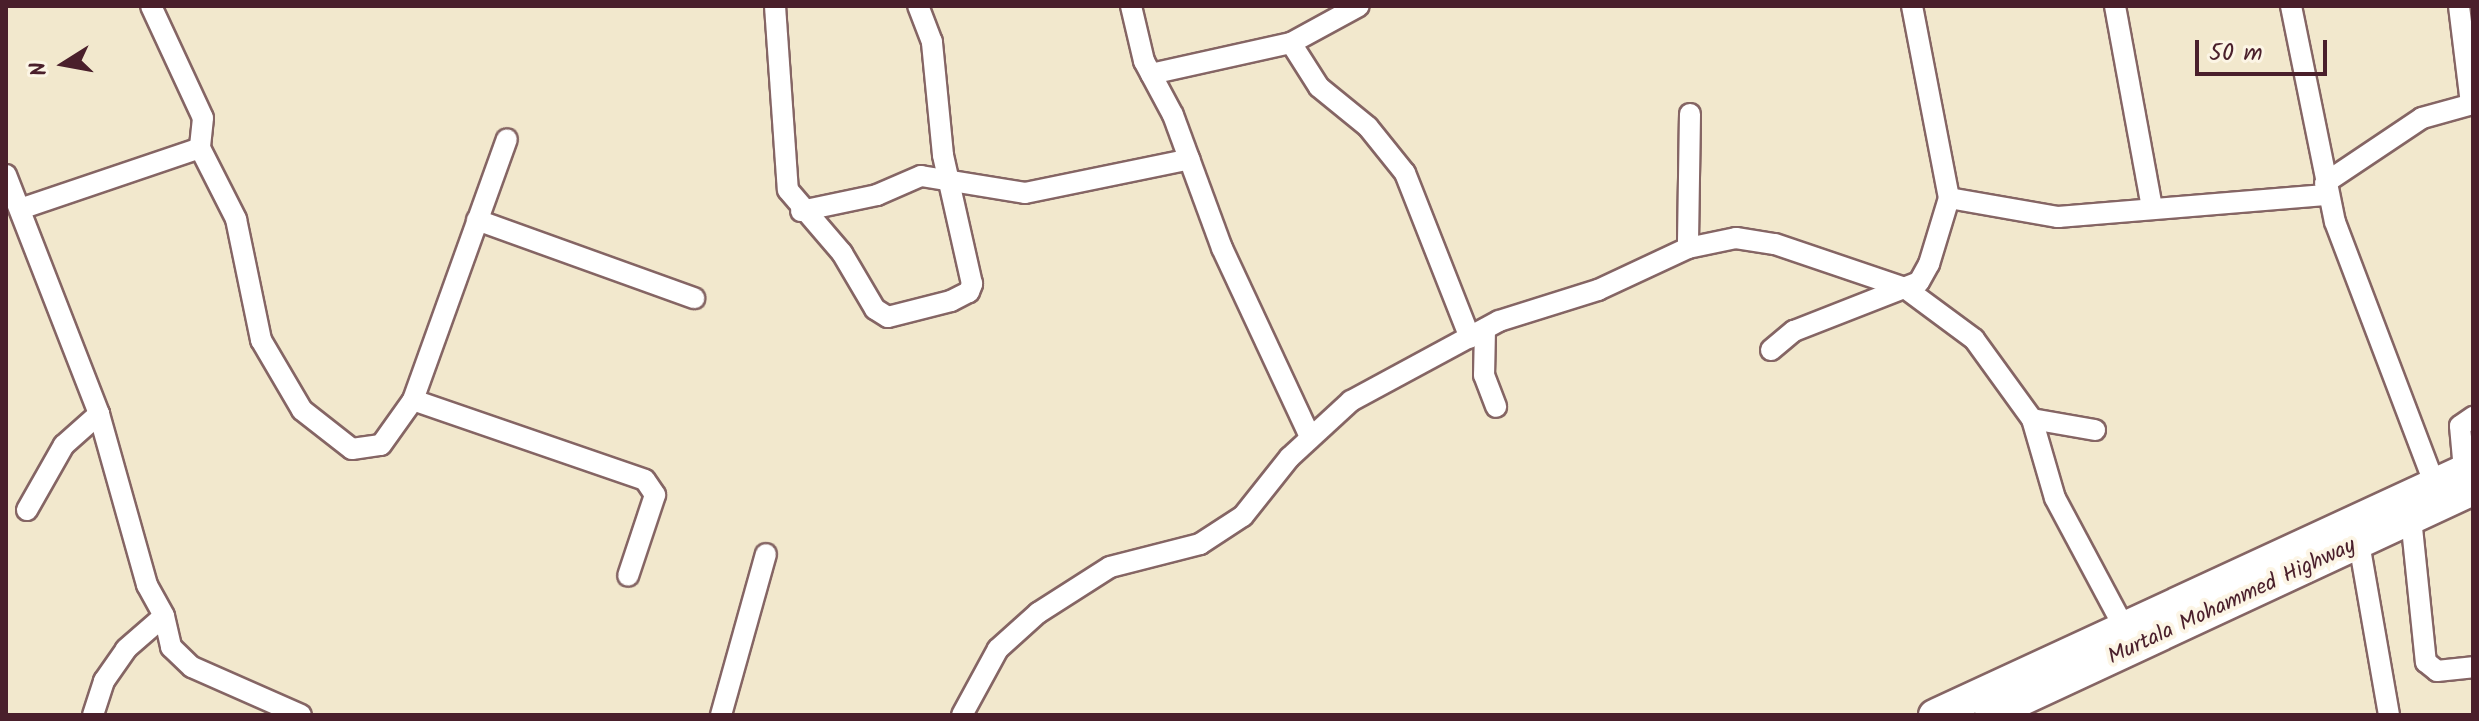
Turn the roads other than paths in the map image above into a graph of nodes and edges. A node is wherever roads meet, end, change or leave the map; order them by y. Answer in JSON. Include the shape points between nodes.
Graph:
{"nodes":[{"id":1,"x":151,"y":6,"type":"edge"},
{"id":2,"x":775,"y":6,"type":"edge"},
{"id":3,"x":918,"y":6,"type":"edge"},
{"id":4,"x":1131,"y":6,"type":"edge"},
{"id":5,"x":1359,"y":6,"type":"edge"},
{"id":6,"x":1912,"y":6,"type":"edge"},
{"id":7,"x":2115,"y":6,"type":"edge"},
{"id":8,"x":2291,"y":6,"type":"edge"},
{"id":9,"x":2459,"y":6,"type":"edge"},
{"id":10,"x":1291,"y":43,"type":"junction"},
{"id":11,"x":1151,"y":74,"type":"junction"},
{"id":12,"x":2472,"y":104,"type":"edge"},
{"id":13,"x":1690,"y":114,"type":"dead end"},
{"id":14,"x":507,"y":139,"type":"dead end"},
{"id":15,"x":200,"y":148,"type":"junction"},
{"id":16,"x":1190,"y":159,"type":"junction"},
{"id":17,"x":6,"y":175,"type":"edge"},
{"id":18,"x":948,"y":183,"type":"junction"},
{"id":19,"x":2327,"y":189,"type":"junction"},
{"id":20,"x":1949,"y":198,"type":"junction"},
{"id":21,"x":2152,"y":208,"type":"junction"},
{"id":22,"x":20,"y":209,"type":"junction"},
{"id":23,"x":801,"y":211,"type":"junction"},
{"id":24,"x":477,"y":220,"type":"junction"},
{"id":25,"x":1688,"y":248,"type":"junction"},
{"id":26,"x":1905,"y":288,"type":"junction"},
{"id":27,"x":694,"y":298,"type":"dead end"},
{"id":28,"x":1478,"y":334,"type":"junction"},
{"id":29,"x":1771,"y":350,"type":"dead end"},
{"id":30,"x":413,"y":400,"type":"junction"},
{"id":31,"x":1496,"y":407,"type":"dead end"},
{"id":32,"x":99,"y":414,"type":"junction"},
{"id":33,"x":2473,"y":417,"type":"edge"},
{"id":34,"x":2032,"y":419,"type":"junction"},
{"id":35,"x":2095,"y":430,"type":"dead end"},
{"id":36,"x":1310,"y":437,"type":"junction"},
{"id":37,"x":2470,"y":475,"type":"edge"},
{"id":38,"x":2434,"y":483,"type":"junction"},
{"id":39,"x":27,"y":510,"type":"dead end"},
{"id":40,"x":2411,"y":518,"type":"junction"},
{"id":41,"x":2359,"y":543,"type":"junction"},
{"id":42,"x":766,"y":554,"type":"dead end"},
{"id":43,"x":628,"y":576,"type":"dead end"},
{"id":44,"x":164,"y":616,"type":"junction"},
{"id":45,"x":2124,"y":627,"type":"junction"},
{"id":46,"x":2473,"y":667,"type":"edge"},
{"id":47,"x":93,"y":715,"type":"edge"},
{"id":48,"x":301,"y":715,"type":"edge"},
{"id":49,"x":721,"y":715,"type":"edge"},
{"id":50,"x":962,"y":715,"type":"edge"},
{"id":51,"x":1934,"y":715,"type":"edge"},
{"id":52,"x":1990,"y":715,"type":"edge"},
{"id":53,"x":2389,"y":715,"type":"edge"}],
"edges":[{"from":1,"to":15,"type":"street","via":[[203,118]]},
{"from":2,"to":23,"type":"street","via":[[784,166],[788,190]]},
{"from":3,"to":18,"type":"street","via":[[932,42]]},
{"from":4,"to":11,"type":"street"},
{"from":5,"to":10,"type":"street"},
{"from":6,"to":20,"type":"street"},
{"from":7,"to":21,"type":"street"},
{"from":8,"to":19,"type":"street"},
{"from":9,"to":12,"type":"street"},
{"from":10,"to":11,"type":"street"},
{"from":10,"to":28,"type":"street","via":[[1319,87],[1368,127],[1405,173]]},
{"from":11,"to":16,"type":"street"},
{"from":12,"to":19,"type":"street","via":[[2422,118]]},
{"from":13,"to":25,"type":"street"},
{"from":14,"to":24,"type":"street"},
{"from":15,"to":22,"type":"street"},
{"from":15,"to":30,"type":"street","via":[[236,219],[261,340],[302,410],[339,442],[364,450],[381,445],[396,430]]},
{"from":16,"to":18,"type":"street","via":[[1025,193]]},
{"from":16,"to":36,"type":"street","via":[[1222,248]]},
{"from":17,"to":22,"type":"street"},
{"from":18,"to":23,"type":"street","via":[[921,176],[877,195]]},
{"from":18,"to":23,"type":"street","via":[[971,273],[969,292],[888,317],[875,309],[842,253]]},
{"from":19,"to":21,"type":"street"},
{"from":19,"to":38,"type":"street","via":[[2346,256]]},
{"from":20,"to":21,"type":"street","via":[[2058,217]]},
{"from":20,"to":26,"type":"street","via":[[1929,264],[1919,282]]},
{"from":22,"to":32,"type":"street"},
{"from":24,"to":27,"type":"street"},
{"from":24,"to":30,"type":"street"},
{"from":25,"to":26,"type":"street","via":[[1736,238],[1775,244]]},
{"from":25,"to":28,"type":"street","via":[[1598,290],[1535,306]]},
{"from":26,"to":29,"type":"street","via":[[1794,331]]},
{"from":26,"to":34,"type":"street","via":[[1974,339],[2016,404]]},
{"from":28,"to":31,"type":"street"},
{"from":28,"to":36,"type":"street","via":[[1351,401]]},
{"from":30,"to":43,"type":"street","via":[[645,480],[655,495]]},
{"from":32,"to":39,"type":"street","via":[[64,445]]},
{"from":32,"to":44,"type":"street","via":[[147,585]]},
{"from":33,"to":37,"type":"street","via":[[2460,426]]},
{"from":34,"to":35,"type":"street"},
{"from":34,"to":45,"type":"street","via":[[2055,498]]},
{"from":36,"to":50,"type":"street","via":[[1243,516],[1200,544],[1110,567],[1038,613],[998,649]]},
{"from":37,"to":38,"type":"highway"},
{"from":37,"to":40,"type":"highway","name":"Murtala Mohammed Highway"},
{"from":38,"to":45,"type":"highway"},
{"from":40,"to":41,"type":"highway","name":"Murtala Mohammed Highway"},
{"from":40,"to":46,"type":"street","via":[[2426,662],[2437,671]]},
{"from":41,"to":52,"type":"highway","name":"Murtala Mohammed Highway"},
{"from":41,"to":53,"type":"street"},
{"from":42,"to":49,"type":"street"},
{"from":44,"to":47,"type":"street","via":[[126,649],[104,681]]},
{"from":44,"to":48,"type":"street","via":[[171,647],[192,667]]},
{"from":45,"to":51,"type":"highway"}]}
